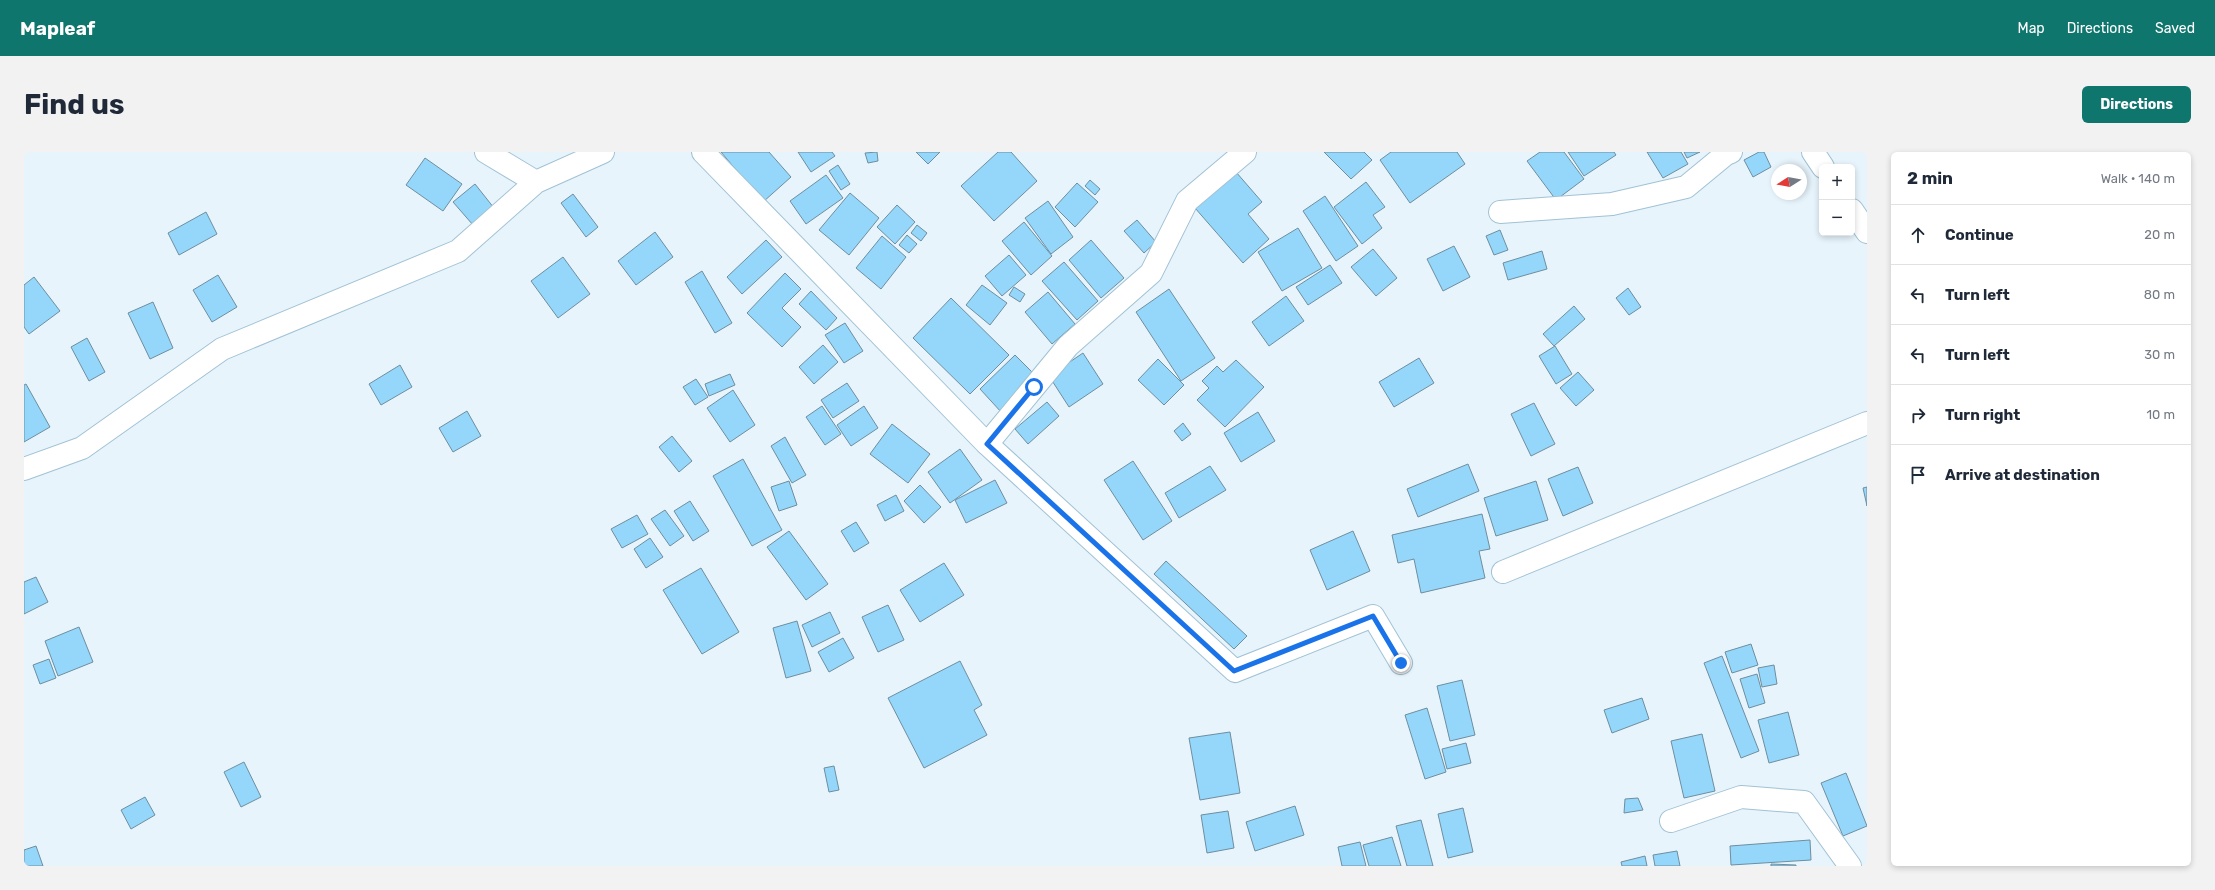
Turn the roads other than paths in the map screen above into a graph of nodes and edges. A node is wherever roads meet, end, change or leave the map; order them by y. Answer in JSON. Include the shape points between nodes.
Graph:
{"nodes":[{"id":1,"x":486,"y":152,"type":"edge"},
{"id":2,"x":603,"y":152,"type":"edge"},
{"id":3,"x":703,"y":152,"type":"edge"},
{"id":4,"x":1245,"y":152,"type":"edge"},
{"id":5,"x":1731,"y":152,"type":"edge"},
{"id":6,"x":1813,"y":152,"type":"edge"},
{"id":7,"x":1821,"y":164,"type":"edge"},
{"id":8,"x":536,"y":182,"type":"junction"},
{"id":9,"x":1500,"y":212,"type":"dead end"},
{"id":10,"x":1855,"y":214,"type":"edge"},
{"id":11,"x":1867,"y":232,"type":"edge"},
{"id":12,"x":1867,"y":423,"type":"edge"},
{"id":13,"x":987,"y":444,"type":"junction"},
{"id":14,"x":24,"y":469,"type":"edge"},
{"id":15,"x":1502,"y":572,"type":"dead end"},
{"id":16,"x":1401,"y":663,"type":"dead end"},
{"id":17,"x":1671,"y":822,"type":"dead end"},
{"id":18,"x":1850,"y":866,"type":"edge"}],
"edges":[{"from":1,"to":8,"type":"street"},
{"from":2,"to":8,"type":"street"},
{"from":3,"to":13,"type":"street"},
{"from":4,"to":13,"type":"street","via":[[1187,201],[1151,273],[1068,346]]},
{"from":5,"to":9,"type":"street","via":[[1686,187],[1612,204]]},
{"from":6,"to":7,"type":"street"},
{"from":8,"to":14,"type":"street","via":[[458,251],[222,349],[82,448]]},
{"from":10,"to":11,"type":"street"},
{"from":12,"to":15,"type":"street"},
{"from":13,"to":16,"type":"street","via":[[1234,671],[1373,616]]},
{"from":17,"to":18,"type":"street","via":[[1741,797],[1804,802]]}]}
